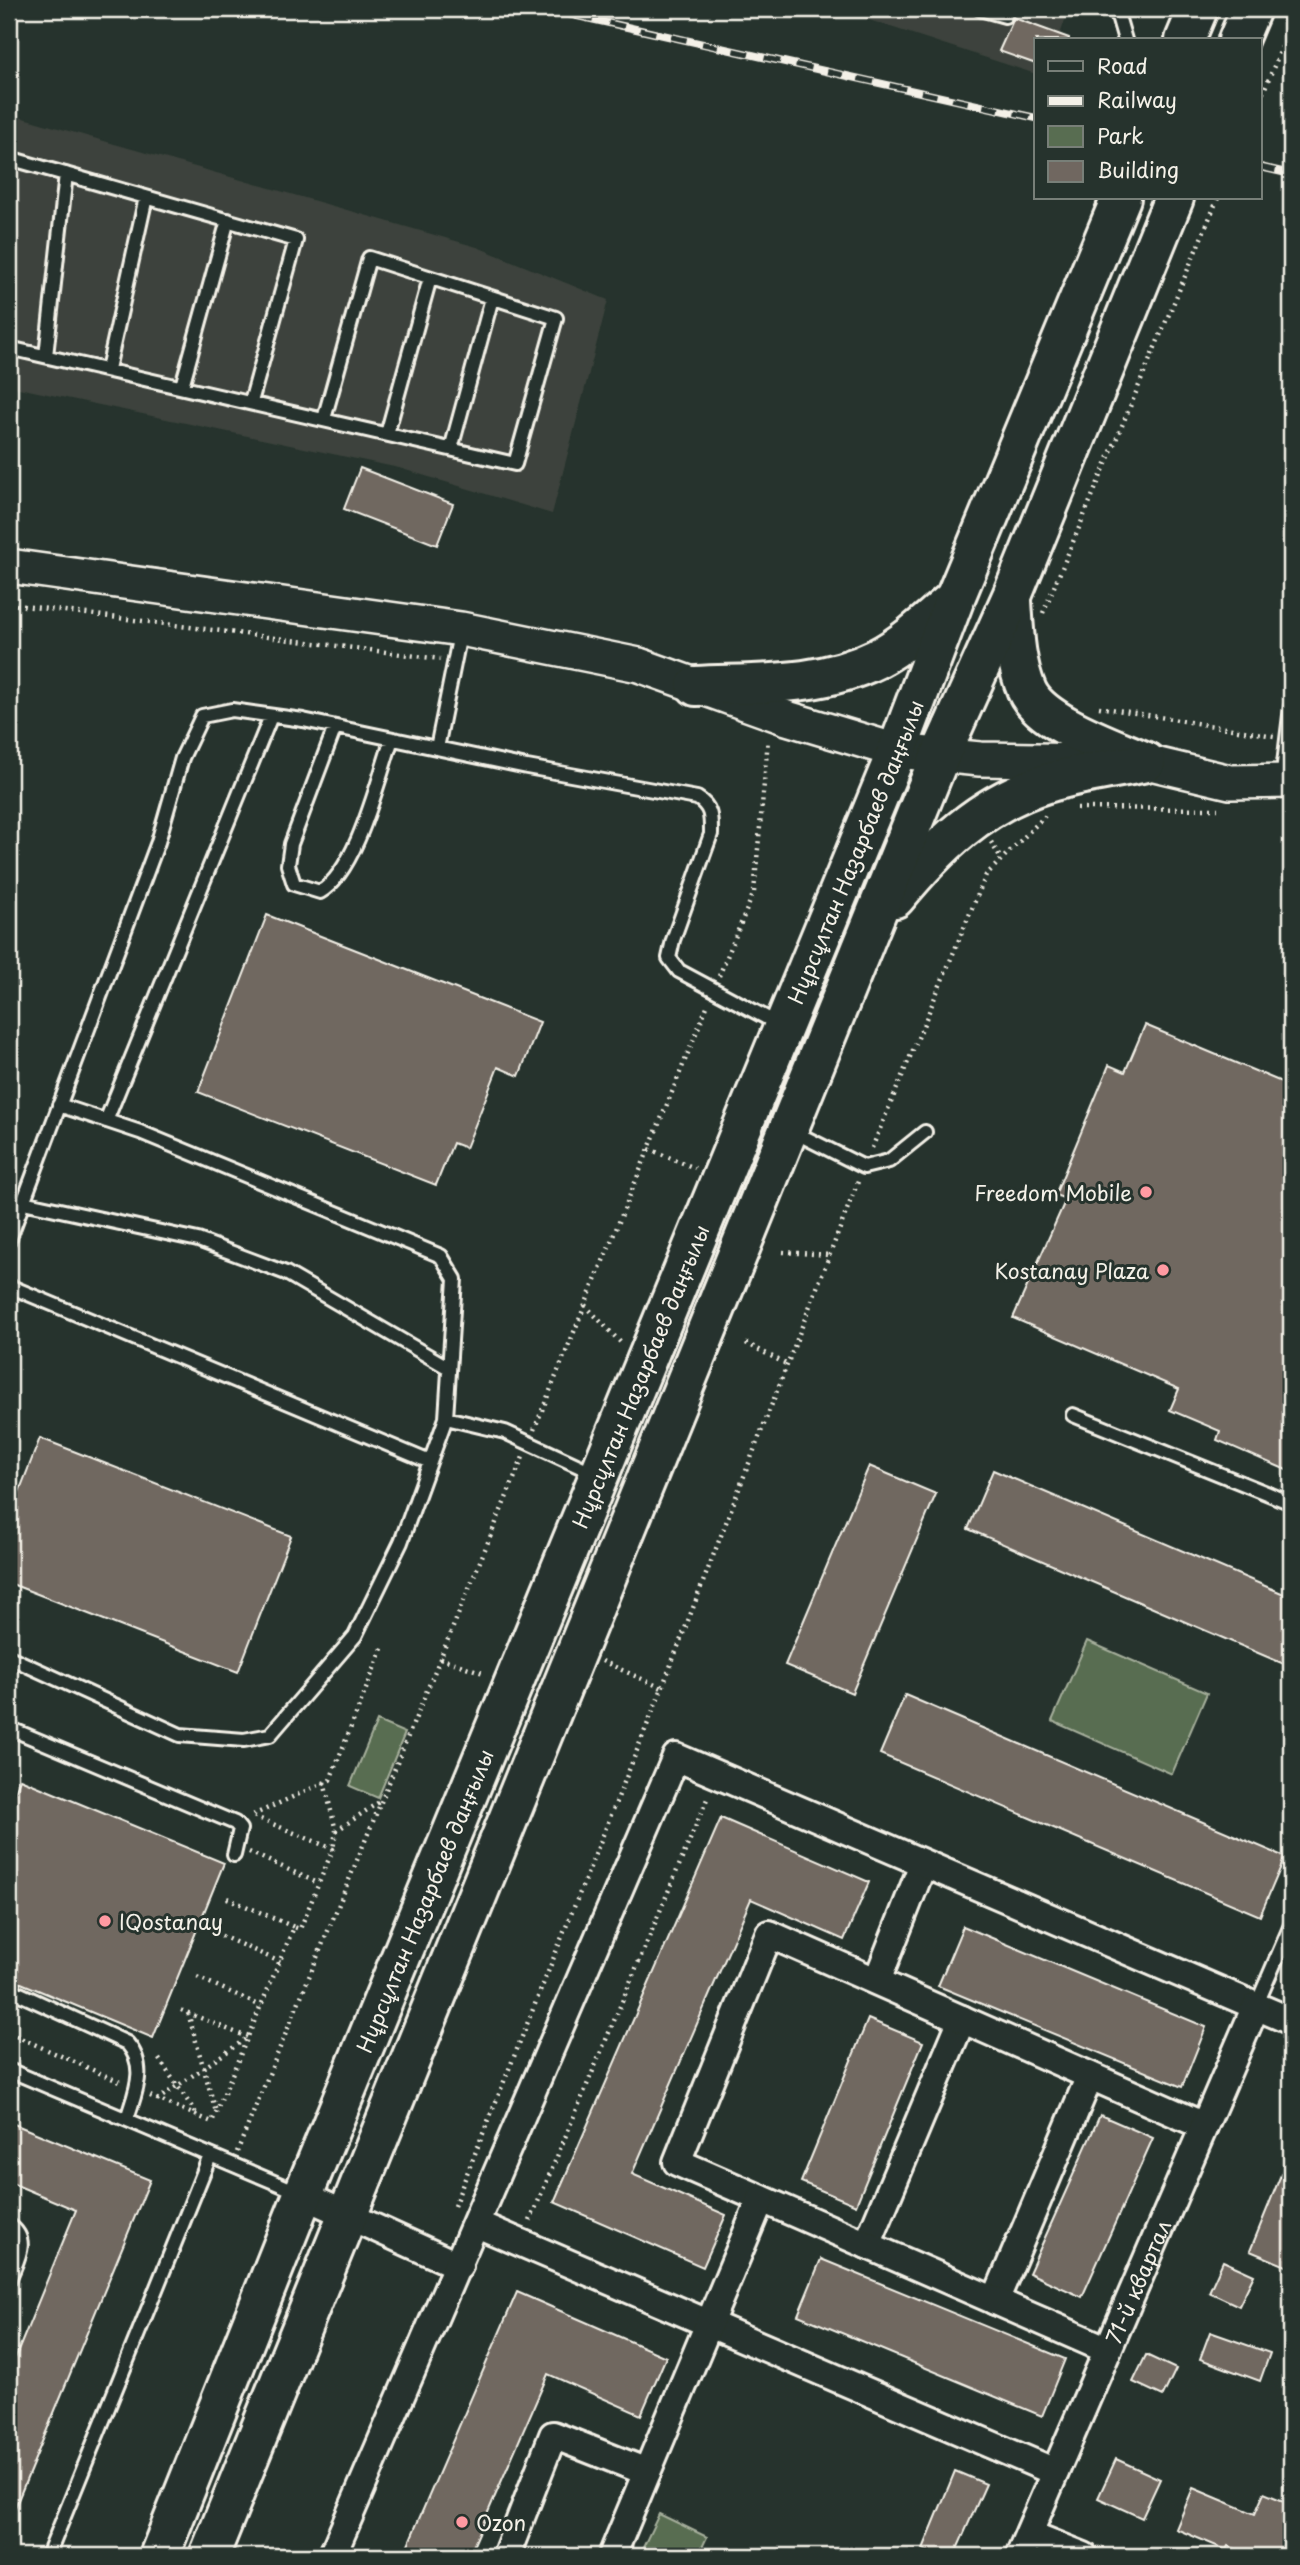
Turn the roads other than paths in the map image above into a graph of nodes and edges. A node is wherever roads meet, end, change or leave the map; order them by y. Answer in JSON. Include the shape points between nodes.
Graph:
{"nodes":[{"id":1,"x":979,"y":9,"type":"edge"},
{"id":2,"x":1007,"y":9,"type":"edge"},
{"id":3,"x":1116,"y":9,"type":"edge"},
{"id":4,"x":1198,"y":9,"type":"edge"},
{"id":5,"x":1251,"y":9,"type":"edge"},
{"id":6,"x":1124,"y":38,"type":"edge"},
{"id":7,"x":1186,"y":38,"type":"edge"},
{"id":8,"x":1239,"y":38,"type":"edge"},
{"id":9,"x":9,"y":158,"type":"edge"},
{"id":10,"x":66,"y":174,"type":"junction"},
{"id":11,"x":146,"y":197,"type":"junction"},
{"id":12,"x":1120,"y":200,"type":"edge"},
{"id":13,"x":1173,"y":200,"type":"edge"},
{"id":14,"x":228,"y":220,"type":"junction"},
{"id":15,"x":430,"y":278,"type":"junction"},
{"id":16,"x":492,"y":298,"type":"junction"},
{"id":17,"x":9,"y":348,"type":"edge"},
{"id":18,"x":46,"y":356,"type":"junction"},
{"id":19,"x":108,"y":369,"type":"junction"},
{"id":20,"x":182,"y":386,"type":"junction"},
{"id":21,"x":251,"y":402,"type":"junction"},
{"id":22,"x":324,"y":419,"type":"junction"},
{"id":23,"x":387,"y":434,"type":"junction"},
{"id":24,"x":451,"y":449,"type":"junction"},
{"id":25,"x":9,"y":566,"type":"edge"},
{"id":26,"x":955,"y":598,"type":"junction"},
{"id":27,"x":1027,"y":606,"type":"junction"},
{"id":28,"x":458,"y":645,"type":"junction"},
{"id":29,"x":696,"y":686,"type":"junction"},
{"id":30,"x":1291,"y":707,"type":"edge"},
{"id":31,"x":271,"y":716,"type":"junction"},
{"id":32,"x":335,"y":727,"type":"junction"},
{"id":33,"x":392,"y":739,"type":"junction"},
{"id":34,"x":436,"y":748,"type":"junction"},
{"id":35,"x":897,"y":751,"type":"junction"},
{"id":36,"x":940,"y":756,"type":"junction"},
{"id":37,"x":1146,"y":762,"type":"junction"},
{"id":38,"x":1287,"y":780,"type":"edge"},
{"id":39,"x":872,"y":925,"type":"junction"},
{"id":40,"x":784,"y":1027,"type":"junction"},
{"id":41,"x":59,"y":1105,"type":"junction"},
{"id":42,"x":106,"y":1121,"type":"junction"},
{"id":43,"x":789,"y":1129,"type":"junction"},
{"id":44,"x":925,"y":1132,"type":"dead end"},
{"id":45,"x":23,"y":1202,"type":"junction"},
{"id":46,"x":9,"y":1240,"type":"edge"},
{"id":47,"x":9,"y":1286,"type":"edge"},
{"id":48,"x":449,"y":1368,"type":"junction"},
{"id":49,"x":1073,"y":1415,"type":"dead end"},
{"id":50,"x":446,"y":1418,"type":"junction"},
{"id":51,"x":430,"y":1462,"type":"junction"},
{"id":52,"x":600,"y":1476,"type":"junction"},
{"id":53,"x":1291,"y":1503,"type":"edge"},
{"id":54,"x":9,"y":1657,"type":"edge"},
{"id":55,"x":9,"y":1728,"type":"edge"},
{"id":56,"x":241,"y":1853,"type":"road end"},
{"id":57,"x":923,"y":1864,"type":"junction"},
{"id":58,"x":1291,"y":1925,"type":"edge"},
{"id":59,"x":877,"y":1981,"type":"junction"},
{"id":60,"x":9,"y":1989,"type":"edge"},
{"id":61,"x":1256,"y":2006,"type":"junction"},
{"id":62,"x":962,"y":2019,"type":"junction"},
{"id":63,"x":1291,"y":2021,"type":"edge"},
{"id":64,"x":9,"y":2070,"type":"edge"},
{"id":65,"x":1090,"y":2076,"type":"junction"},
{"id":66,"x":127,"y":2119,"type":"junction"},
{"id":67,"x":1204,"y":2126,"type":"junction"},
{"id":68,"x":209,"y":2156,"type":"junction"},
{"id":69,"x":303,"y":2195,"type":"junction"},
{"id":70,"x":761,"y":2199,"type":"junction"},
{"id":71,"x":348,"y":2215,"type":"junction"},
{"id":72,"x":477,"y":2224,"type":"junction"},
{"id":73,"x":9,"y":2225,"type":"edge"},
{"id":74,"x":867,"y":2245,"type":"junction"},
{"id":75,"x":459,"y":2266,"type":"junction"},
{"id":76,"x":9,"y":2280,"type":"edge"},
{"id":77,"x":995,"y":2301,"type":"junction"},
{"id":78,"x":709,"y":2324,"type":"junction"},
{"id":79,"x":1108,"y":2350,"type":"junction"},
{"id":80,"x":647,"y":2472,"type":"junction"},
{"id":81,"x":1055,"y":2473,"type":"junction"},
{"id":82,"x":1024,"y":2545,"type":"edge"},
{"id":83,"x":48,"y":2556,"type":"edge"},
{"id":84,"x":159,"y":2556,"type":"edge"},
{"id":85,"x":209,"y":2556,"type":"edge"},
{"id":86,"x":332,"y":2556,"type":"edge"},
{"id":87,"x":506,"y":2556,"type":"edge"},
{"id":88,"x":612,"y":2556,"type":"edge"},
{"id":89,"x":1084,"y":2556,"type":"edge"}],
"edges":[{"from":1,"to":2,"type":"lane","via":[[1005,16]]},
{"from":3,"to":6,"type":"lane"},
{"from":4,"to":7,"type":"main road"},
{"from":5,"to":8,"type":"main road"},
{"from":9,"to":10,"type":"lane"},
{"from":10,"to":11,"type":"lane"},
{"from":10,"to":18,"type":"lane"},
{"from":11,"to":14,"type":"lane"},
{"from":11,"to":19,"type":"lane"},
{"from":12,"to":26,"type":"main road","name":"Нұрсұлтан Назарбаев даңғылы"},
{"from":13,"to":27,"type":"main road"},
{"from":14,"to":20,"type":"lane"},
{"from":14,"to":21,"type":"lane","via":[[296,240]]},
{"from":15,"to":16,"type":"lane"},
{"from":15,"to":22,"type":"lane","via":[[369,258]]},
{"from":15,"to":23,"type":"lane"},
{"from":16,"to":24,"type":"lane"},
{"from":16,"to":24,"type":"lane","via":[[556,318],[515,464]]},
{"from":17,"to":18,"type":"lane"},
{"from":18,"to":19,"type":"lane"},
{"from":19,"to":20,"type":"lane"},
{"from":20,"to":21,"type":"lane"},
{"from":21,"to":22,"type":"lane"},
{"from":22,"to":23,"type":"lane"},
{"from":23,"to":24,"type":"lane"},
{"from":25,"to":28,"type":"street"},
{"from":26,"to":29,"type":"main road","via":[[902,643],[849,670],[795,681]]},
{"from":26,"to":35,"type":"main road","name":"Нұрсұлтан Назарбаев даңғылы"},
{"from":27,"to":36,"type":"main road","name":"Нұрсұлтан Назарбаев даңғылы","via":[[961,711]]},
{"from":27,"to":37,"type":"main road","via":[[1016,651],[1028,693],[1060,722]]},
{"from":28,"to":29,"type":"street","via":[[639,665]]},
{"from":28,"to":34,"type":"lane"},
{"from":29,"to":35,"type":"street"},
{"from":30,"to":38,"type":"lane"},
{"from":31,"to":32,"type":"lane"},
{"from":31,"to":41,"type":"lane","via":[[232,710],[202,716],[182,758],[158,842]]},
{"from":31,"to":42,"type":"lane"},
{"from":32,"to":33,"type":"lane"},
{"from":32,"to":33,"type":"lane","via":[[291,844],[288,866],[294,884],[320,892],[333,885],[350,860]]},
{"from":33,"to":34,"type":"lane"},
{"from":34,"to":40,"type":"lane","via":[[628,783],[707,803],[711,834],[669,958],[678,971]]},
{"from":35,"to":36,"type":"street"},
{"from":35,"to":40,"type":"main road","name":"Нұрсұлтан Назарбаев даңғылы"},
{"from":36,"to":37,"type":"street"},
{"from":36,"to":39,"type":"main road","name":"Нұрсұлтан Назарбаев даңғылы"},
{"from":37,"to":38,"type":"street","via":[[1230,782]]},
{"from":37,"to":39,"type":"main road","via":[[1046,783],[976,817],[929,857]]},
{"from":39,"to":43,"type":"main road","name":"Нұрсұлтан Назарбаев даңғылы"},
{"from":40,"to":52,"type":"main road","name":"Нұрсұлтан Назарбаев даңғылы"},
{"from":41,"to":42,"type":"lane"},
{"from":41,"to":45,"type":"lane"},
{"from":42,"to":48,"type":"lane","via":[[441,1256],[456,1279]]},
{"from":43,"to":44,"type":"lane","via":[[864,1167],[889,1161]]},
{"from":43,"to":71,"type":"main road","name":"Нұрсұлтан Назарбаев даңғылы"},
{"from":45,"to":46,"type":"lane"},
{"from":45,"to":48,"type":"lane","via":[[198,1240],[286,1273]]},
{"from":47,"to":51,"type":"lane"},
{"from":48,"to":50,"type":"lane"},
{"from":49,"to":53,"type":"lane"},
{"from":50,"to":51,"type":"lane"},
{"from":50,"to":52,"type":"lane","via":[[505,1432]]},
{"from":51,"to":54,"type":"lane","via":[[401,1542],[355,1636],[270,1735],[244,1740],[180,1735]]},
{"from":52,"to":69,"type":"main road","name":"Нұрсұлтан Назарбаев даңғылы"},
{"from":55,"to":56,"type":"lane","via":[[235,1823],[240,1829]]},
{"from":57,"to":59,"type":"street"},
{"from":57,"to":61,"type":"street"},
{"from":57,"to":72,"type":"street","via":[[676,1758]]},
{"from":58,"to":61,"type":"lane"},
{"from":59,"to":62,"type":"street"},
{"from":59,"to":70,"type":"street","via":[[769,1934],[677,2162]]},
{"from":60,"to":66,"type":"lane","via":[[127,2043],[137,2054],[141,2067]]},
{"from":61,"to":63,"type":"street"},
{"from":61,"to":67,"type":"street","name":"71-й квартал"},
{"from":62,"to":65,"type":"street"},
{"from":62,"to":74,"type":"street"},
{"from":64,"to":66,"type":"lane"},
{"from":65,"to":67,"type":"street"},
{"from":65,"to":77,"type":"street"},
{"from":66,"to":68,"type":"lane"},
{"from":67,"to":79,"type":"street","name":"71-й квартал"},
{"from":68,"to":69,"type":"lane"},
{"from":68,"to":83,"type":"lane"},
{"from":69,"to":71,"type":"street"},
{"from":69,"to":84,"type":"main road","name":"Нұрсұлтан Назарбаев даңғылы"},
{"from":70,"to":74,"type":"street"},
{"from":70,"to":78,"type":"street"},
{"from":71,"to":75,"type":"street"},
{"from":71,"to":85,"type":"main road","name":"Нұрсұлтан Назарбаев даңғылы"},
{"from":72,"to":75,"type":"street"},
{"from":72,"to":78,"type":"street"},
{"from":73,"to":76,"type":"lane","via":[[20,2235],[22,2247]]},
{"from":74,"to":77,"type":"street"},
{"from":75,"to":86,"type":"street"},
{"from":77,"to":79,"type":"street"},
{"from":78,"to":80,"type":"street"},
{"from":78,"to":81,"type":"street"},
{"from":79,"to":81,"type":"street","name":"71-й квартал"},
{"from":80,"to":87,"type":"street","via":[[554,2435]]},
{"from":80,"to":88,"type":"street"},
{"from":81,"to":82,"type":"street","name":"71-й квартал"},
{"from":82,"to":89,"type":"street"}]}
